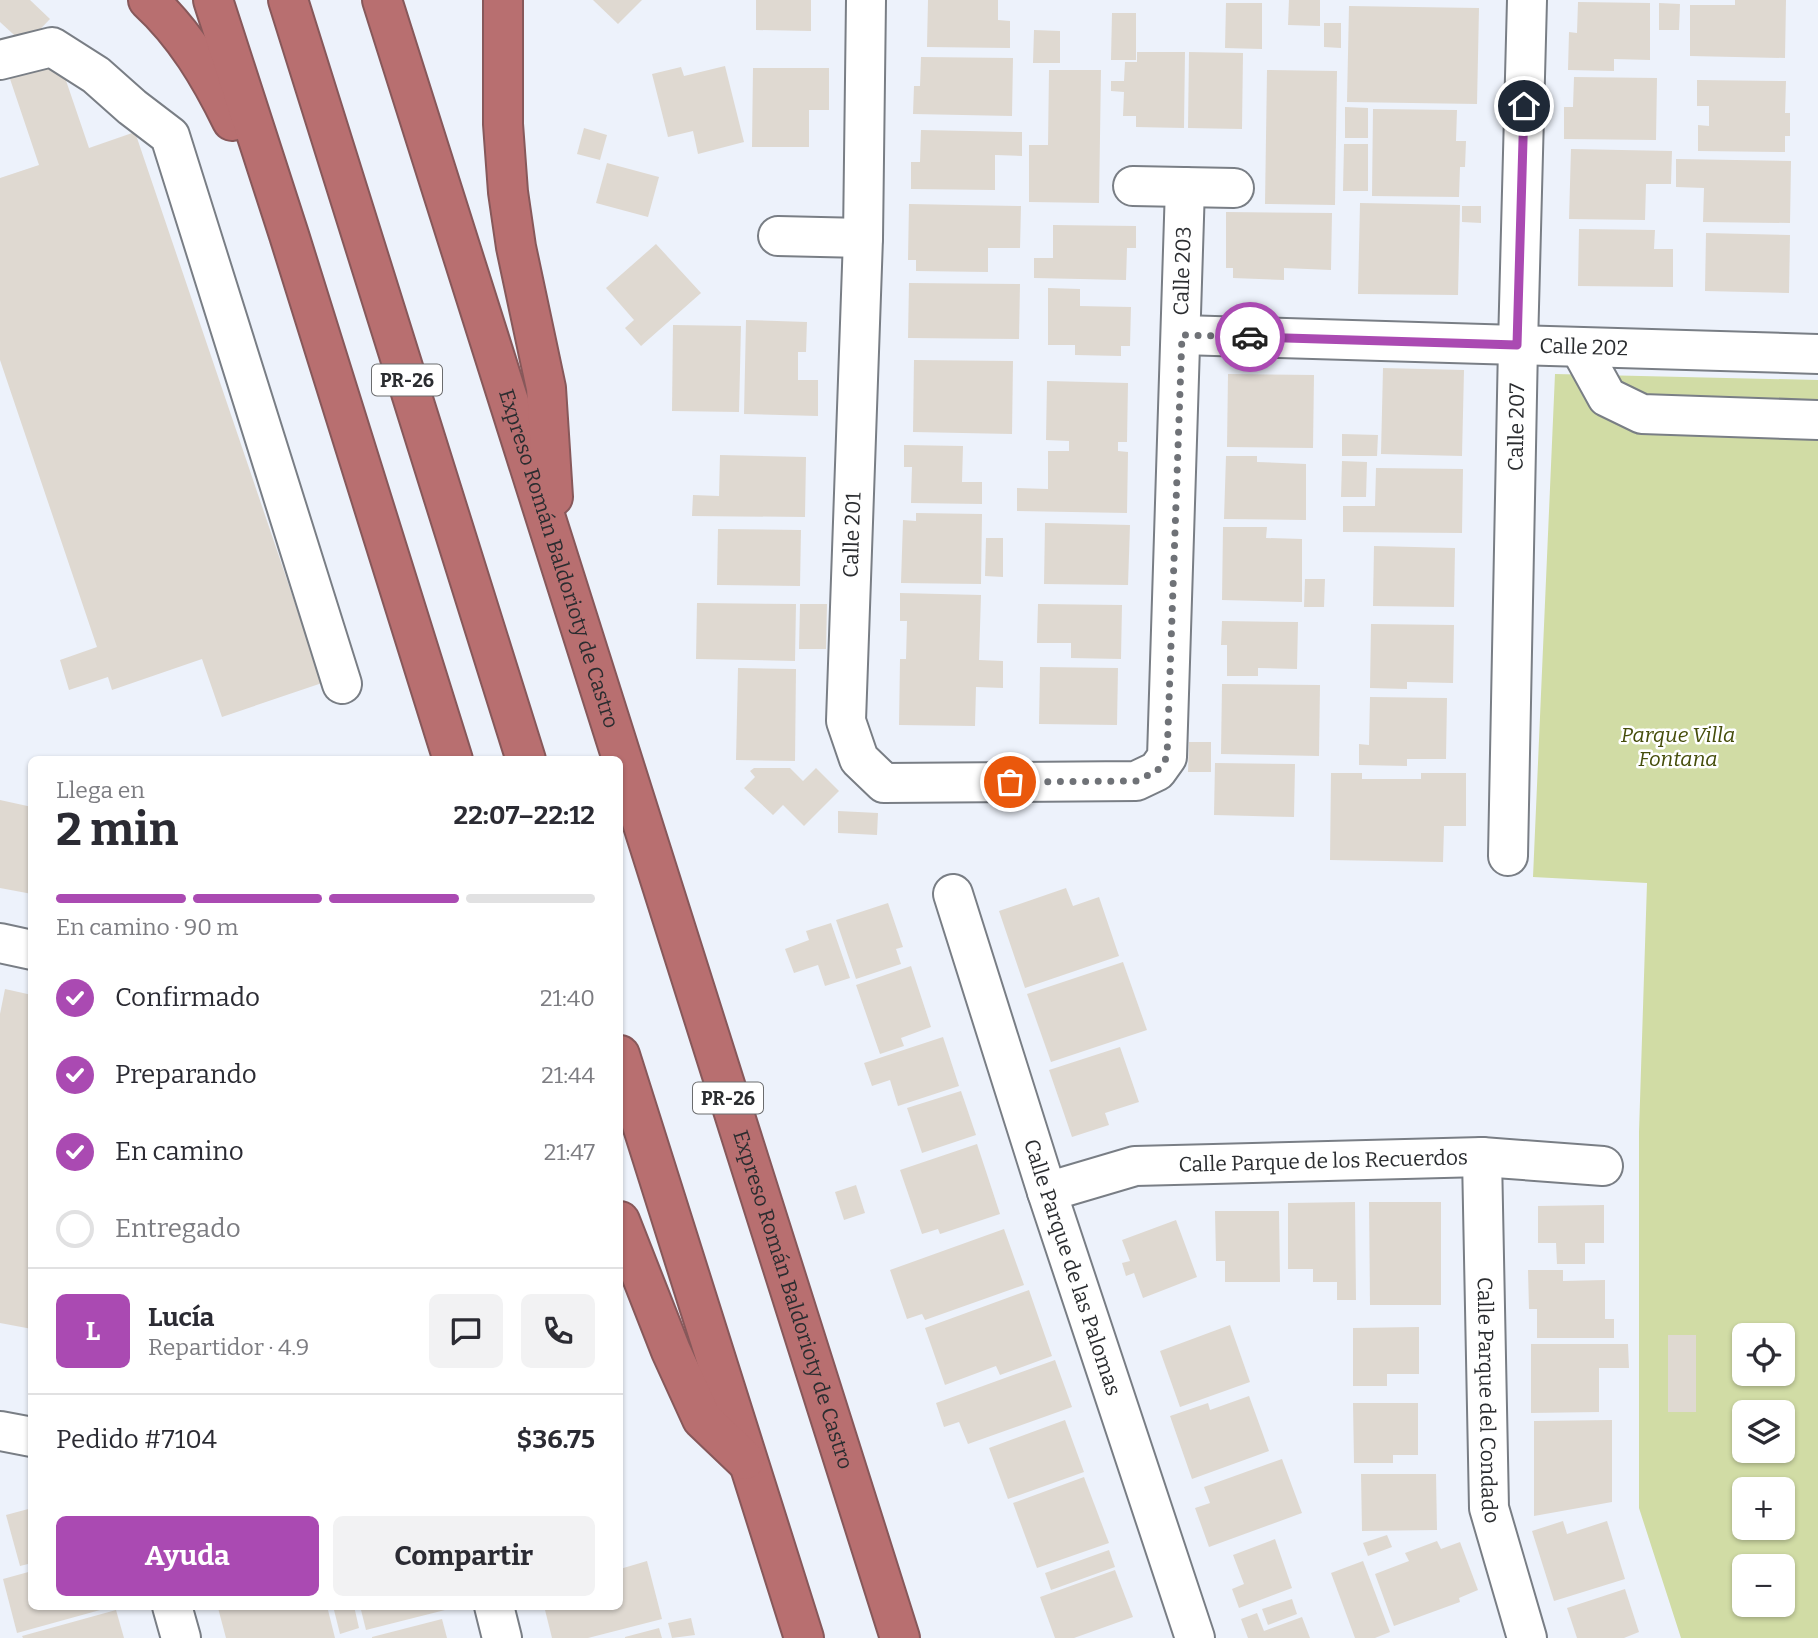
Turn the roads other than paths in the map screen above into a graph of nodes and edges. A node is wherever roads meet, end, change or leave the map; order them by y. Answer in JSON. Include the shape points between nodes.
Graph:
{"nodes":[{"id":1,"x":148,"y":0,"type":"edge"},
{"id":2,"x":214,"y":0,"type":"edge"},
{"id":3,"x":288,"y":0,"type":"edge"},
{"id":4,"x":382,"y":0,"type":"edge"},
{"id":5,"x":503,"y":0,"type":"edge"},
{"id":6,"x":866,"y":0,"type":"edge"},
{"id":7,"x":1527,"y":0,"type":"edge"},
{"id":8,"x":0,"y":60,"type":"edge"},
{"id":9,"x":1133,"y":186,"type":"dead end"},
{"id":10,"x":1185,"y":187,"type":"junction"},
{"id":11,"x":1234,"y":188,"type":"dead end"},
{"id":12,"x":289,"y":235,"type":"junction"},
{"id":13,"x":778,"y":236,"type":"dead end"},
{"id":14,"x":863,"y":238,"type":"junction"},
{"id":15,"x":1182,"y":335,"type":"junction"},
{"id":16,"x":1517,"y":345,"type":"junction"},
{"id":17,"x":1580,"y":348,"type":"junction"},
{"id":18,"x":1818,"y":354,"type":"edge"},
{"id":19,"x":1818,"y":420,"type":"edge"},
{"id":20,"x":557,"y":559,"type":"junction"},
{"id":21,"x":342,"y":684,"type":"dead end"},
{"id":22,"x":452,"y":756,"type":"edge"},
{"id":23,"x":525,"y":756,"type":"edge"},
{"id":24,"x":620,"y":756,"type":"edge"},
{"id":25,"x":623,"y":767,"type":"edge"},
{"id":26,"x":1157,"y":771,"type":"joint"},
{"id":27,"x":1508,"y":856,"type":"dead end"},
{"id":28,"x":953,"y":894,"type":"dead end"},
{"id":29,"x":0,"y":943,"type":"edge"},
{"id":30,"x":28,"y":949,"type":"edge"},
{"id":31,"x":623,"y":1065,"type":"edge"},
{"id":32,"x":1482,"y":1157,"type":"junction"},
{"id":33,"x":1603,"y":1166,"type":"dead end"},
{"id":34,"x":1047,"y":1192,"type":"junction"},
{"id":35,"x":623,"y":1229,"type":"edge"},
{"id":36,"x":0,"y":1431,"type":"edge"},
{"id":37,"x":28,"y":1436,"type":"edge"},
{"id":38,"x":747,"y":1462,"type":"junction"},
{"id":39,"x":173,"y":1610,"type":"edge"},
{"id":40,"x":495,"y":1610,"type":"edge"},
{"id":41,"x":181,"y":1638,"type":"edge"},
{"id":42,"x":502,"y":1638,"type":"edge"},
{"id":43,"x":804,"y":1638,"type":"edge"},
{"id":44,"x":900,"y":1638,"type":"edge"},
{"id":45,"x":1195,"y":1638,"type":"edge"},
{"id":46,"x":1527,"y":1638,"type":"edge"}],
"edges":[{"from":1,"to":12,"type":"highway","via":[[209,74]]},
{"from":2,"to":12,"type":"highway"},
{"from":3,"to":23,"type":"highway","number":"PR-26"},
{"from":4,"to":20,"type":"highway","name":"Expreso Román Baldorioty de Castro","number":"PR-26"},
{"from":5,"to":20,"type":"highway","via":[[503,124],[509,192],[546,388]]},
{"from":6,"to":14,"type":"street","name":"Calle 201"},
{"from":7,"to":16,"type":"street","name":"Calle 207"},
{"from":8,"to":21,"type":"street","via":[[52,47],[96,75],[170,136]]},
{"from":9,"to":10,"type":"street"},
{"from":10,"to":11,"type":"street"},
{"from":10,"to":15,"type":"street","name":"Calle 203"},
{"from":12,"to":22,"type":"highway"},
{"from":13,"to":14,"type":"street"},
{"from":14,"to":26,"type":"street","name":"Calle 201","via":[[846,722],[859,759],[884,783],[1136,781]]},
{"from":15,"to":16,"type":"street","name":"Calle 202"},
{"from":15,"to":26,"type":"street","name":"Calle 203","via":[[1167,757]]},
{"from":16,"to":17,"type":"street","name":"Calle 202"},
{"from":16,"to":27,"type":"street","name":"Calle 207"},
{"from":17,"to":18,"type":"street","name":"Calle 202"},
{"from":17,"to":19,"type":"street","via":[[1607,397],[1642,414]]},
{"from":20,"to":24,"type":"highway","name":"Expreso Román Baldorioty de Castro","number":"PR-26"},
{"from":25,"to":44,"type":"highway","name":"Expreso Román Baldorioty de Castro","number":"PR-26"},
{"from":28,"to":34,"type":"street","name":"Calle Parque de las Palomas"},
{"from":29,"to":30,"type":"street"},
{"from":31,"to":38,"type":"highway"},
{"from":32,"to":33,"type":"street","name":"Calle Parque de los Recuerdos"},
{"from":32,"to":34,"type":"street","name":"Calle Parque de los Recuerdos","via":[[1135,1166]]},
{"from":32,"to":46,"type":"street","name":"Calle Parque del Condado","via":[[1489,1508]]},
{"from":34,"to":45,"type":"street","name":"Calle Parque de las Palomas"},
{"from":35,"to":38,"type":"highway","via":[[702,1419]]},
{"from":36,"to":37,"type":"street"},
{"from":38,"to":43,"type":"highway"},
{"from":39,"to":41,"type":"street"},
{"from":40,"to":42,"type":"street"}]}
